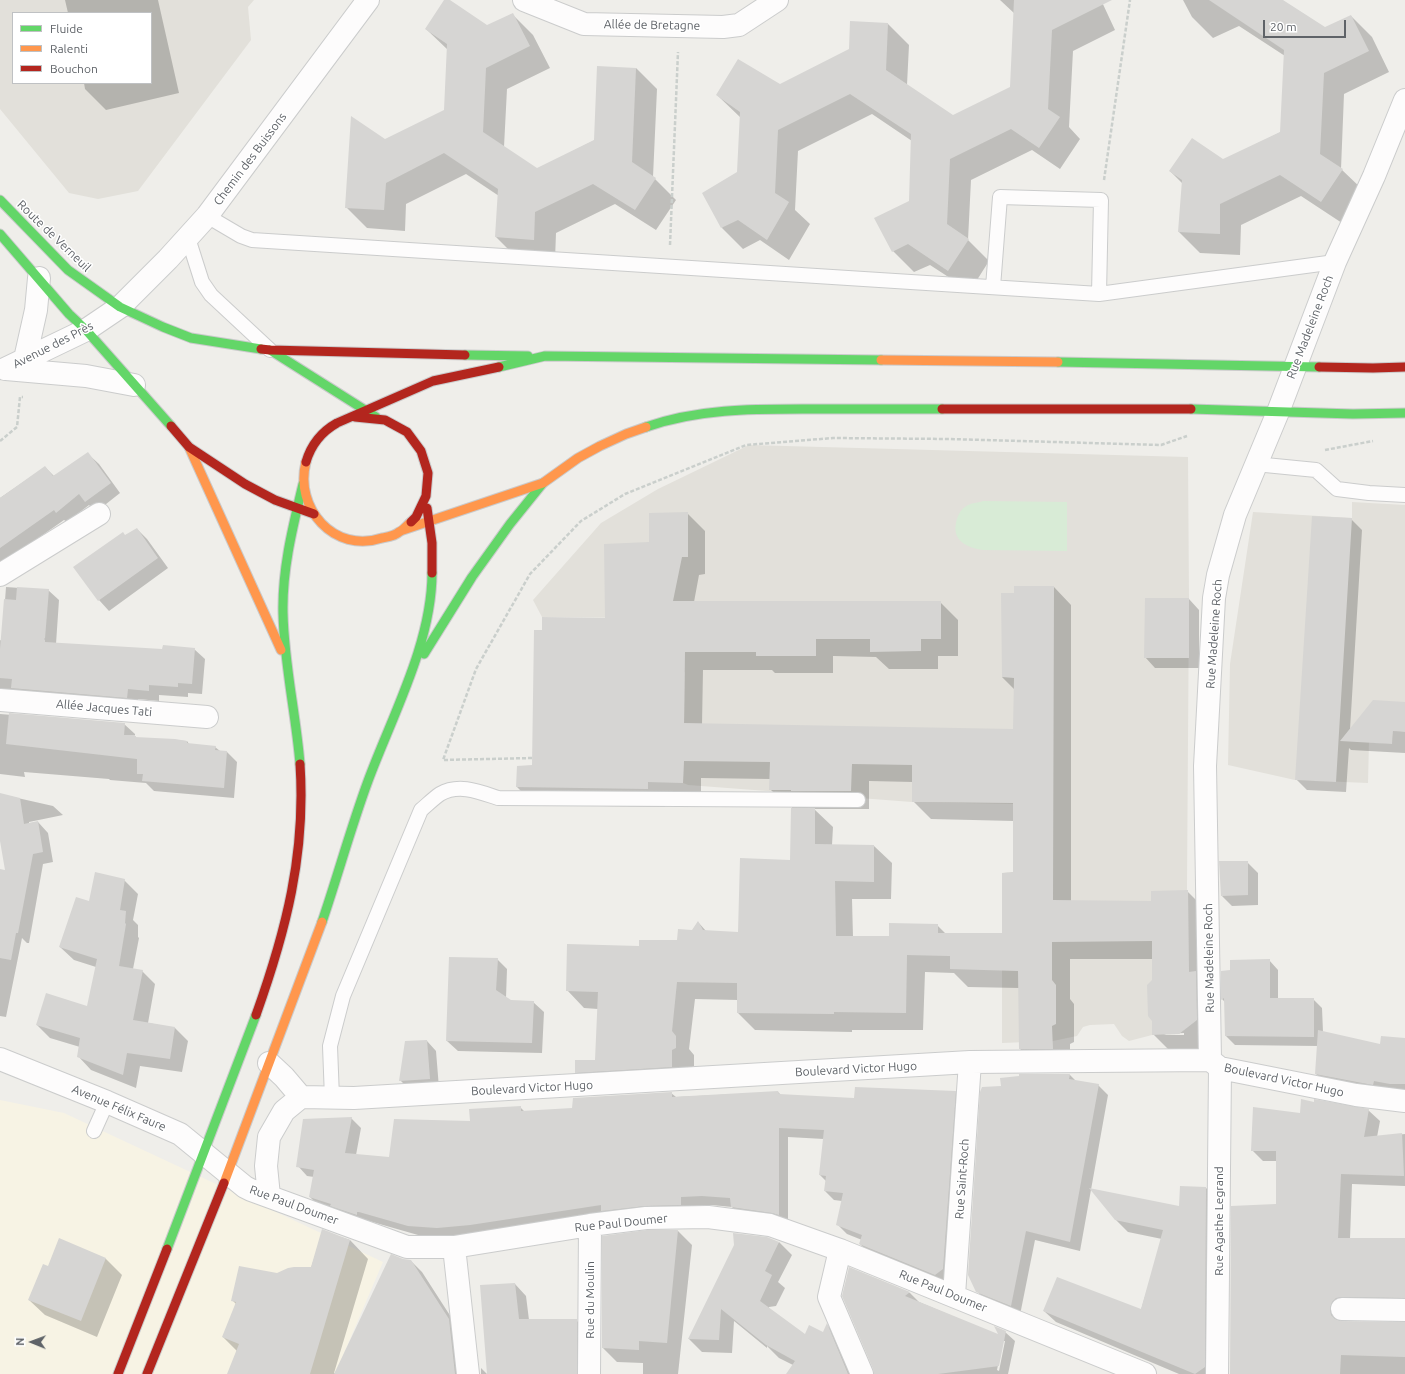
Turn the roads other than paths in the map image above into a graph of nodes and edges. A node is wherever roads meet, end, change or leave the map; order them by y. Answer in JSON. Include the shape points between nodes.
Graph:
{"nodes":[{"id":1,"x":368,"y":0,"type":"edge"},
{"id":2,"x":524,"y":0,"type":"edge"},
{"id":3,"x":777,"y":0,"type":"edge"},
{"id":4,"x":1405,"y":100,"type":"edge"},
{"id":5,"x":0,"y":200,"type":"edge"},
{"id":6,"x":207,"y":216,"type":"junction"},
{"id":7,"x":0,"y":234,"type":"edge"},
{"id":8,"x":188,"y":238,"type":"junction"},
{"id":9,"x":1335,"y":262,"type":"junction"},
{"id":10,"x":39,"y":278,"type":"junction"},
{"id":11,"x":994,"y":287,"type":"junction"},
{"id":12,"x":1100,"y":294,"type":"junction"},
{"id":13,"x":120,"y":307,"type":"junction"},
{"id":14,"x":86,"y":330,"type":"junction"},
{"id":15,"x":270,"y":350,"type":"junction"},
{"id":16,"x":545,"y":356,"type":"junction"},
{"id":17,"x":25,"y":359,"type":"junction"},
{"id":18,"x":1295,"y":366,"type":"junction"},
{"id":19,"x":1405,"y":367,"type":"edge"},
{"id":20,"x":3,"y":369,"type":"edge"},
{"id":21,"x":134,"y":385,"type":"junction"},
{"id":22,"x":367,"y":411,"type":"junction"},
{"id":23,"x":1278,"y":412,"type":"junction"},
{"id":24,"x":1405,"y":413,"type":"edge"},
{"id":25,"x":355,"y":417,"type":"junction"},
{"id":26,"x":376,"y":417,"type":"junction"},
{"id":27,"x":189,"y":447,"type":"junction"},
{"id":28,"x":1256,"y":464,"type":"junction"},
{"id":29,"x":303,"y":483,"type":"junction"},
{"id":30,"x":543,"y":483,"type":"junction"},
{"id":31,"x":1405,"y":495,"type":"edge"},
{"id":32,"x":425,"y":499,"type":"junction"},
{"id":33,"x":297,"y":508,"type":"junction"},
{"id":34,"x":99,"y":514,"type":"dead end"},
{"id":35,"x":314,"y":514,"type":"junction"},
{"id":36,"x":429,"y":522,"type":"junction"},
{"id":37,"x":402,"y":530,"type":"junction"},
{"id":38,"x":0,"y":575,"type":"edge"},
{"id":39,"x":287,"y":664,"type":"junction"},
{"id":40,"x":409,"y":677,"type":"junction"},
{"id":41,"x":0,"y":700,"type":"edge"},
{"id":42,"x":208,"y":717,"type":"dead end"},
{"id":43,"x":858,"y":800,"type":"dead end"},
{"id":44,"x":0,"y":1059,"type":"edge"},
{"id":45,"x":970,"y":1062,"type":"junction"},
{"id":46,"x":269,"y":1063,"type":"junction"},
{"id":47,"x":1215,"y":1064,"type":"junction"},
{"id":48,"x":301,"y":1097,"type":"junction"},
{"id":49,"x":332,"y":1098,"type":"junction"},
{"id":50,"x":107,"y":1102,"type":"junction"},
{"id":51,"x":1405,"y":1102,"type":"edge"},
{"id":52,"x":94,"y":1131,"type":"dead end"},
{"id":53,"x":204,"y":1154,"type":"junction"},
{"id":54,"x":228,"y":1174,"type":"junction"},
{"id":55,"x":269,"y":1196,"type":"junction"},
{"id":56,"x":590,"y":1225,"type":"junction"},
{"id":57,"x":454,"y":1247,"type":"junction"},
{"id":58,"x":840,"y":1250,"type":"junction"},
{"id":59,"x":954,"y":1296,"type":"junction"},
{"id":60,"x":1342,"y":1309,"type":"dead end"},
{"id":61,"x":1405,"y":1310,"type":"edge"},
{"id":62,"x":118,"y":1374,"type":"edge"},
{"id":63,"x":147,"y":1374,"type":"edge"},
{"id":64,"x":468,"y":1374,"type":"edge"},
{"id":65,"x":589,"y":1374,"type":"edge"},
{"id":66,"x":862,"y":1374,"type":"edge"},
{"id":67,"x":1145,"y":1374,"type":"edge"},
{"id":68,"x":1217,"y":1374,"type":"edge"}],
"edges":[{"from":1,"to":6,"type":"street","name":"Chemin des Buissons"},
{"from":2,"to":3,"type":"street","name":"Allée de Bretagne","via":[[584,24],[723,27],[738,25]]},
{"from":4,"to":9,"type":"street","name":"Rue Madeleine Roch"},
{"from":5,"to":13,"type":"main road","name":"Route de Verneuil","via":[[68,270]]},
{"from":6,"to":8,"type":"street","name":"Chemin des Buissons"},
{"from":6,"to":11,"type":"lane","via":[[252,240]]},
{"from":7,"to":10,"type":"main road"},
{"from":8,"to":13,"type":"street","name":"Chemin des Buissons"},
{"from":8,"to":15,"type":"lane","via":[[202,282],[211,295]]},
{"from":9,"to":12,"type":"lane"},
{"from":9,"to":18,"type":"street","name":"Rue Madeleine Roch"},
{"from":10,"to":14,"type":"main road"},
{"from":10,"to":17,"type":"street","via":[[36,310]]},
{"from":11,"to":12,"type":"lane"},
{"from":11,"to":12,"type":"lane","via":[[1000,197],[1101,200]]},
{"from":13,"to":14,"type":"street","name":"Avenue des Près"},
{"from":13,"to":15,"type":"main road","name":"Route de Verneuil","via":[[191,338]]},
{"from":14,"to":17,"type":"street","name":"Avenue des Près"},
{"from":14,"to":21,"type":"main road"},
{"from":15,"to":16,"type":"main road","name":"Route de Verneuil"},
{"from":15,"to":22,"type":"main road"},
{"from":16,"to":18,"type":"main road","via":[[1165,362]]},
{"from":16,"to":22,"type":"main road","via":[[432,381]]},
{"from":17,"to":20,"type":"street","name":"Avenue des Près"},
{"from":18,"to":19,"type":"main road"},
{"from":18,"to":23,"type":"street","name":"Rue Madeleine Roch"},
{"from":20,"to":21,"type":"street","name":"Avenue des Près","via":[[86,376]]},
{"from":21,"to":27,"type":"main road"},
{"from":22,"to":25,"type":"main road"},
{"from":22,"to":26,"type":"main road"},
{"from":23,"to":24,"type":"main road"},
{"from":23,"to":28,"type":"street","name":"Rue Madeleine Roch"},
{"from":23,"to":30,"type":"main road","via":[[1190,409],[747,408],[689,416],[626,434],[578,458]]},
{"from":25,"to":26,"type":"main road"},
{"from":25,"to":29,"type":"main road","via":[[337,423],[317,440],[306,457]]},
{"from":26,"to":32,"type":"main road","via":[[398,425],[408,432],[422,452],[428,475]]},
{"from":27,"to":33,"type":"main road","via":[[245,484]]},
{"from":27,"to":39,"type":"main road"},
{"from":28,"to":31,"type":"lane","via":[[1316,470],[1337,489],[1369,494]]},
{"from":28,"to":47,"type":"street","name":"Rue Madeleine Roch","via":[[1235,515],[1214,598],[1205,766]]},
{"from":29,"to":33,"type":"main road"},
{"from":29,"to":35,"type":"main road","via":[[304,494]]},
{"from":30,"to":36,"type":"main road"},
{"from":30,"to":40,"type":"main road","via":[[472,577]]},
{"from":32,"to":36,"type":"main road"},
{"from":32,"to":37,"type":"main road","via":[[416,517]]},
{"from":33,"to":35,"type":"main road"},
{"from":33,"to":39,"type":"main road","via":[[284,580]]},
{"from":34,"to":38,"type":"street"},
{"from":35,"to":37,"type":"main road","via":[[331,532],[354,541],[379,540],[391,537]]},
{"from":36,"to":37,"type":"main road"},
{"from":36,"to":40,"type":"main road","via":[[432,584],[424,632]]},
{"from":39,"to":53,"type":"main road","via":[[299,757],[298,858],[278,947]]},
{"from":40,"to":46,"type":"main road","via":[[371,774],[317,940]]},
{"from":41,"to":42,"type":"street","name":"Allée Jacques Tati"},
{"from":43,"to":49,"type":"lane","via":[[498,798],[457,788],[440,794],[421,810],[344,996],[330,1046]]},
{"from":44,"to":50,"type":"street","name":"Avenue Félix Faure"},
{"from":45,"to":47,"type":"street","name":"Boulevard Victor Hugo"},
{"from":45,"to":49,"type":"street","name":"Boulevard Victor Hugo"},
{"from":45,"to":59,"type":"street","name":"Rue Saint-Roch"},
{"from":46,"to":48,"type":"street"},
{"from":46,"to":54,"type":"main road"},
{"from":47,"to":51,"type":"street","name":"Boulevard Victor Hugo","via":[[1356,1095]]},
{"from":47,"to":68,"type":"street","name":"Rue Agathe Legrand"},
{"from":48,"to":49,"type":"street","name":"Boulevard Victor Hugo"},
{"from":48,"to":55,"type":"street","via":[[284,1111],[269,1136],[266,1166]]},
{"from":50,"to":52,"type":"lane"},
{"from":50,"to":53,"type":"street","name":"Avenue Félix Faure","via":[[180,1134]]},
{"from":53,"to":54,"type":"street","name":"Avenue Félix Faure"},
{"from":53,"to":62,"type":"main road"},
{"from":54,"to":55,"type":"street","name":"Rue Paul Doumer","via":[[245,1187]]},
{"from":54,"to":63,"type":"main road"},
{"from":55,"to":57,"type":"street","name":"Rue Paul Doumer","via":[[407,1247]]},
{"from":56,"to":57,"type":"street","name":"Rue Paul Doumer"},
{"from":56,"to":58,"type":"street","name":"Rue Paul Doumer","via":[[646,1218],[708,1217],[770,1225]]},
{"from":56,"to":65,"type":"street","name":"Rue du Moulin"},
{"from":57,"to":64,"type":"street"},
{"from":58,"to":59,"type":"street","name":"Rue Paul Doumer"},
{"from":58,"to":66,"type":"street","via":[[829,1297]]},
{"from":59,"to":67,"type":"street","name":"Rue Paul Doumer"},
{"from":60,"to":61,"type":"street"}]}
